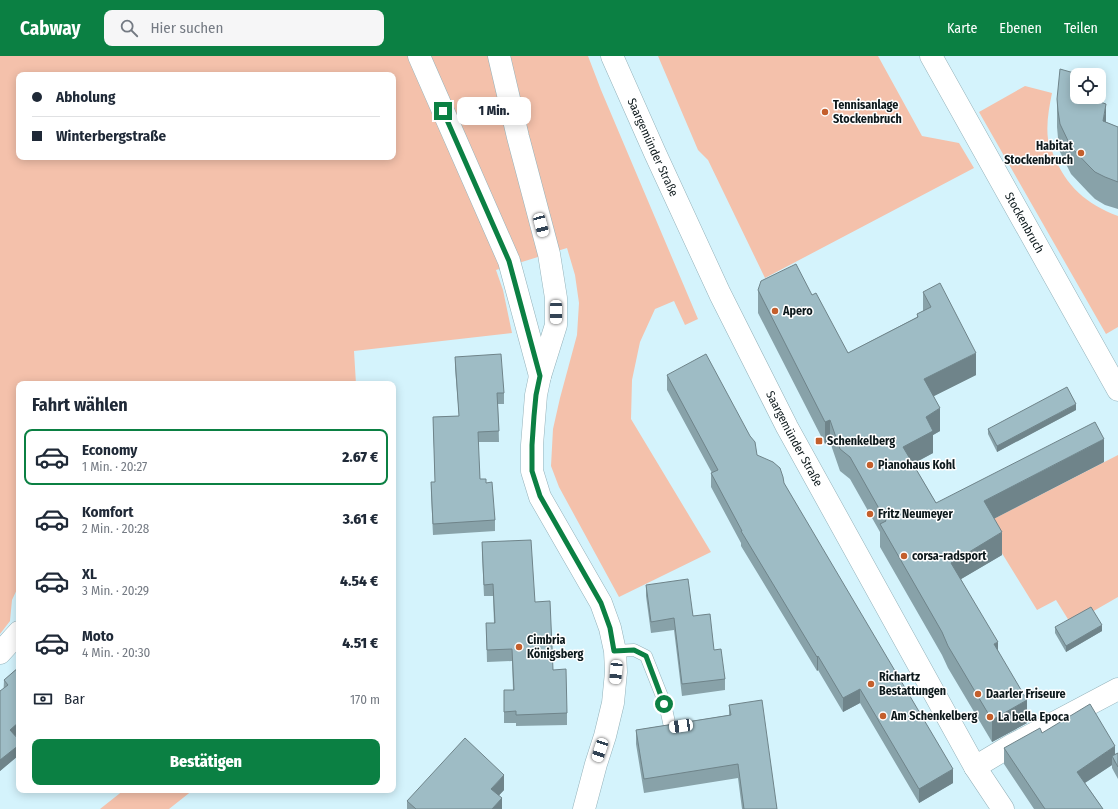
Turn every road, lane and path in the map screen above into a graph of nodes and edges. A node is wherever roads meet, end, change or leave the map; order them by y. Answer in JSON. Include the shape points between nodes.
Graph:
{"nodes":[{"id":1,"x":419,"y":56,"type":"edge"},
{"id":2,"x":499,"y":56,"type":"edge"},
{"id":3,"x":612,"y":56,"type":"edge"},
{"id":4,"x":931,"y":56,"type":"edge"},
{"id":5,"x":540,"y":376,"type":"junction"},
{"id":6,"x":1118,"y":390,"type":"edge"},
{"id":7,"x":16,"y":635,"type":"edge"},
{"id":8,"x":614,"y":651,"type":"junction"},
{"id":9,"x":0,"y":653,"type":"edge"},
{"id":10,"x":1118,"y":689,"type":"edge"},
{"id":11,"x":683,"y":726,"type":"edge"},
{"id":12,"x":976,"y":767,"type":"junction"},
{"id":13,"x":584,"y":809,"type":"edge"},
{"id":14,"x":1003,"y":809,"type":"edge"}],
"edges":[{"from":1,"to":5,"type":"street","via":[[509,261]]},
{"from":2,"to":5,"type":"street","via":[[549,254],[556,298],[556,325]]},
{"from":3,"to":12,"type":"street","name":"Saargemünder Straße","via":[[720,294],[787,427]]},
{"from":4,"to":6,"type":"street","name":"Stockenbruch"},
{"from":5,"to":8,"type":"street","via":[[534,416],[532,471],[540,496],[601,603],[610,628]]},
{"from":7,"to":9,"type":"street"},
{"from":8,"to":11,"type":"lane","via":[[634,650],[646,656],[664,704],[666,728]]},
{"from":8,"to":13,"type":"street","via":[[616,672],[613,703]]},
{"from":10,"to":12,"type":"street"},
{"from":12,"to":14,"type":"street","name":"Saargemünder Straße"}]}
